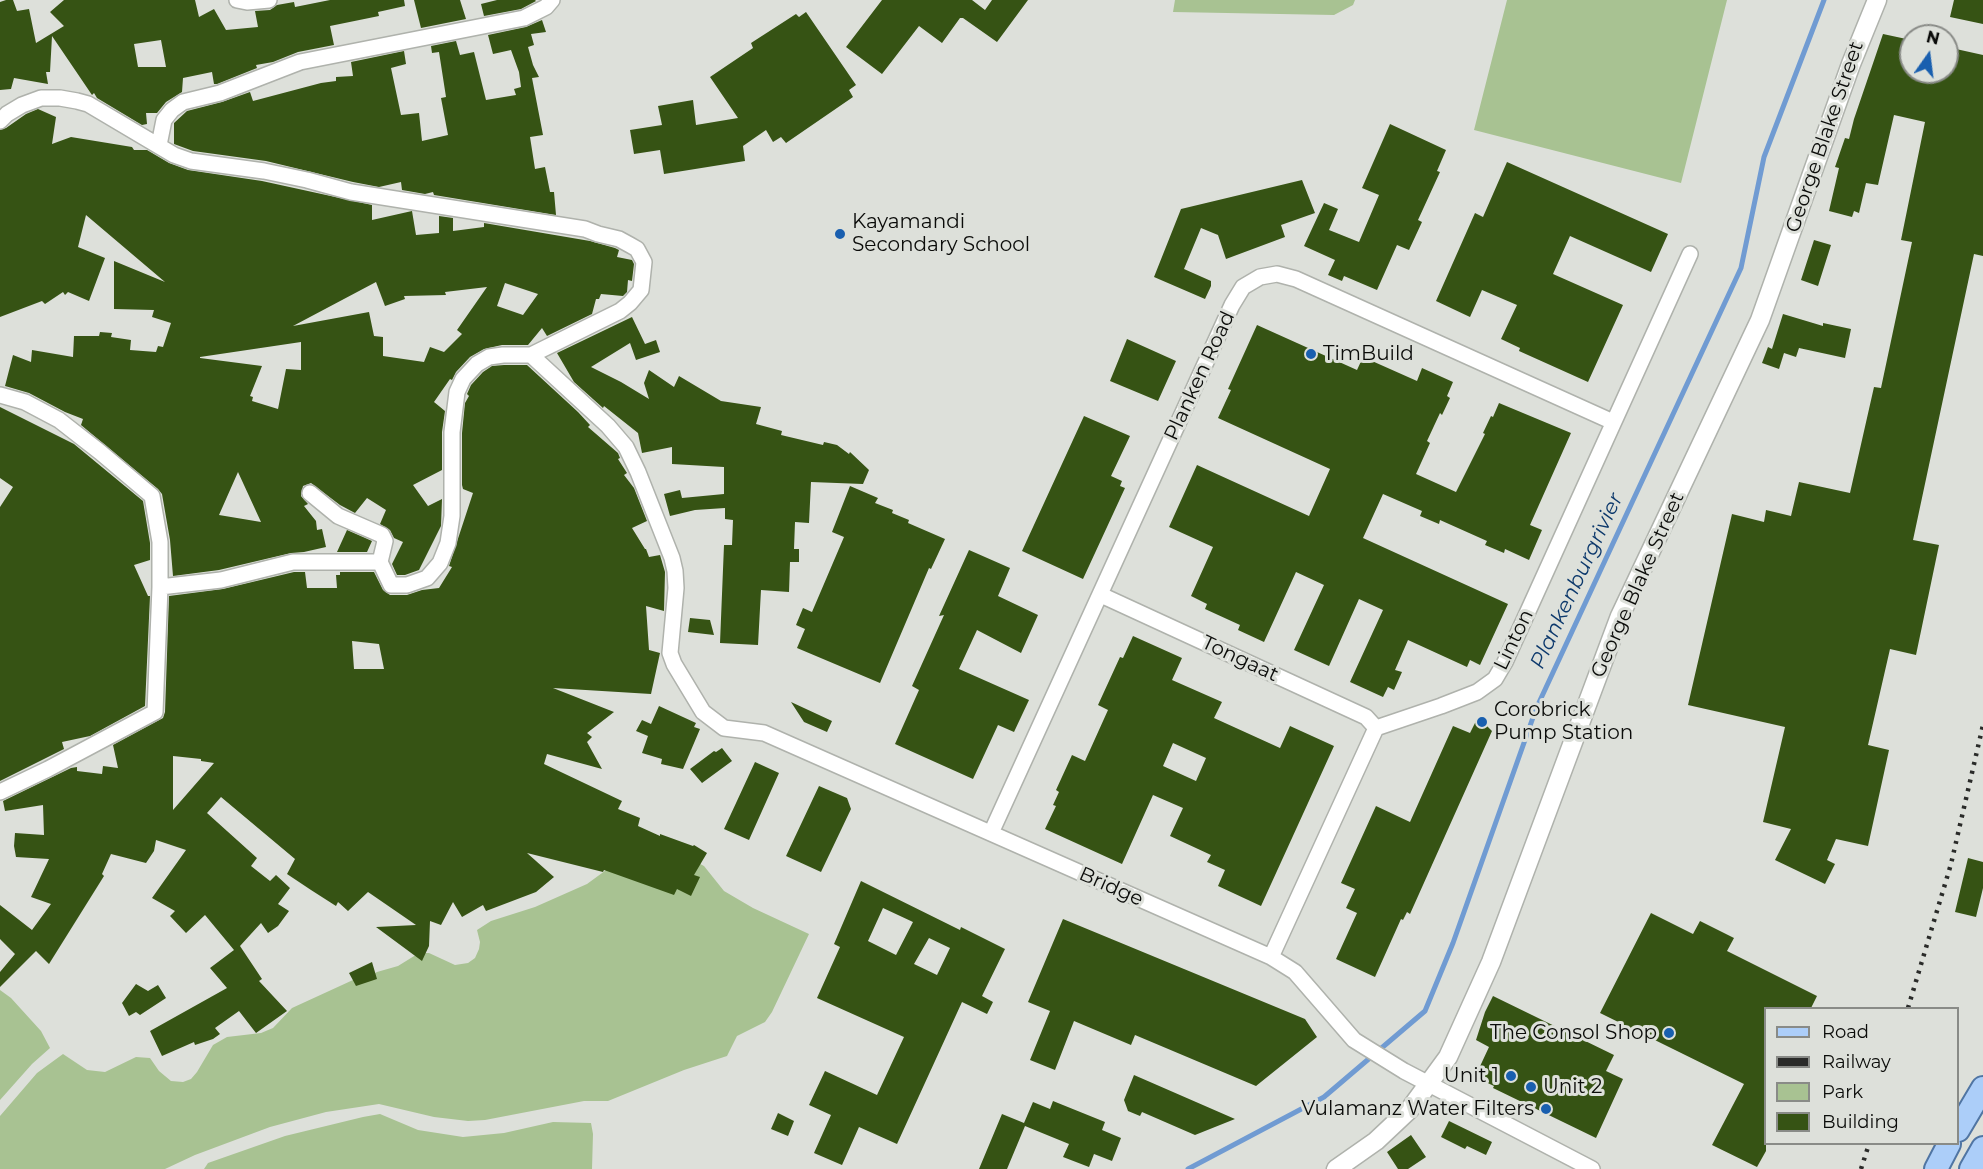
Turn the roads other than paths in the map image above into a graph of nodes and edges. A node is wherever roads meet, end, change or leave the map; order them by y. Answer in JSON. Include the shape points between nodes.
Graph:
{"nodes":[{"id":1,"x":237,"y":0,"type":"edge"},
{"id":2,"x":269,"y":0,"type":"edge"},
{"id":3,"x":552,"y":0,"type":"edge"},
{"id":4,"x":1877,"y":0,"type":"edge"},
{"id":5,"x":0,"y":121,"type":"edge"},
{"id":6,"x":159,"y":145,"type":"junction"},
{"id":7,"x":1690,"y":254,"type":"dead end"},
{"id":8,"x":531,"y":355,"type":"junction"},
{"id":9,"x":0,"y":395,"type":"edge"},
{"id":10,"x":1613,"y":422,"type":"junction"},
{"id":11,"x":310,"y":493,"type":"dead end"},
{"id":12,"x":380,"y":562,"type":"junction"},
{"id":13,"x":160,"y":586,"type":"junction"},
{"id":14,"x":1101,"y":595,"type":"junction"},
{"id":15,"x":1376,"y":728,"type":"junction"},
{"id":16,"x":0,"y":792,"type":"edge"},
{"id":17,"x":991,"y":833,"type":"junction"},
{"id":18,"x":1271,"y":957,"type":"junction"},
{"id":19,"x":1429,"y":1084,"type":"junction"},
{"id":20,"x":1983,"y":1088,"type":"edge"},
{"id":21,"x":1959,"y":1128,"type":"edge"},
{"id":22,"x":1949,"y":1145,"type":"edge"},
{"id":23,"x":1983,"y":1148,"type":"edge"},
{"id":24,"x":1336,"y":1169,"type":"edge"},
{"id":25,"x":1592,"y":1169,"type":"edge"},
{"id":26,"x":1936,"y":1169,"type":"edge"},
{"id":27,"x":1971,"y":1169,"type":"edge"}],
"edges":[{"from":1,"to":2,"type":"street"},
{"from":3,"to":6,"type":"street","via":[[524,18],[300,62],[220,93],[183,102],[164,120]]},
{"from":4,"to":19,"type":"street","name":"George Blake Street","via":[[1760,320],[1620,615],[1491,962],[1448,1057]]},
{"from":5,"to":6,"type":"street","via":[[22,105],[41,98],[60,98],[88,104]]},
{"from":6,"to":8,"type":"street","via":[[191,161],[285,175],[351,192],[585,229],[637,249],[644,262],[643,275],[640,290],[630,303]]},
{"from":7,"to":10,"type":"street","name":"Linton"},
{"from":8,"to":12,"type":"street","via":[[489,357],[459,384],[452,432],[450,530],[440,563],[427,578],[391,585]]},
{"from":8,"to":17,"type":"street","name":"Bridge","via":[[626,447],[675,571],[670,653],[703,712],[724,728],[764,733]]},
{"from":9,"to":13,"type":"street","via":[[25,402],[59,420],[152,496],[160,542]]},
{"from":10,"to":14,"type":"street","name":"Planken Road","via":[[1296,279],[1277,274],[1260,277],[1244,287],[1232,305]]},
{"from":10,"to":15,"type":"street","name":"Linton","via":[[1506,662],[1494,679],[1477,692]]},
{"from":11,"to":12,"type":"street","via":[[338,516],[382,536],[385,541]]},
{"from":12,"to":13,"type":"street","via":[[293,562],[221,580]]},
{"from":13,"to":16,"type":"street","via":[[155,712]]},
{"from":14,"to":15,"type":"street","name":"Tongaat","via":[[1366,717]]},
{"from":14,"to":17,"type":"street","name":"Planken Road"},
{"from":15,"to":18,"type":"street"},
{"from":17,"to":18,"type":"street","name":"Bridge"},
{"from":18,"to":19,"type":"street","name":"Bridge","via":[[1296,972],[1354,1040]]},
{"from":19,"to":24,"type":"street","name":"George Blake Street","via":[[1410,1109]]},
{"from":19,"to":25,"type":"street","name":"Bridge"},
{"from":20,"to":21,"type":"main road"},
{"from":22,"to":26,"type":"main road"},
{"from":23,"to":27,"type":"main road"}]}
